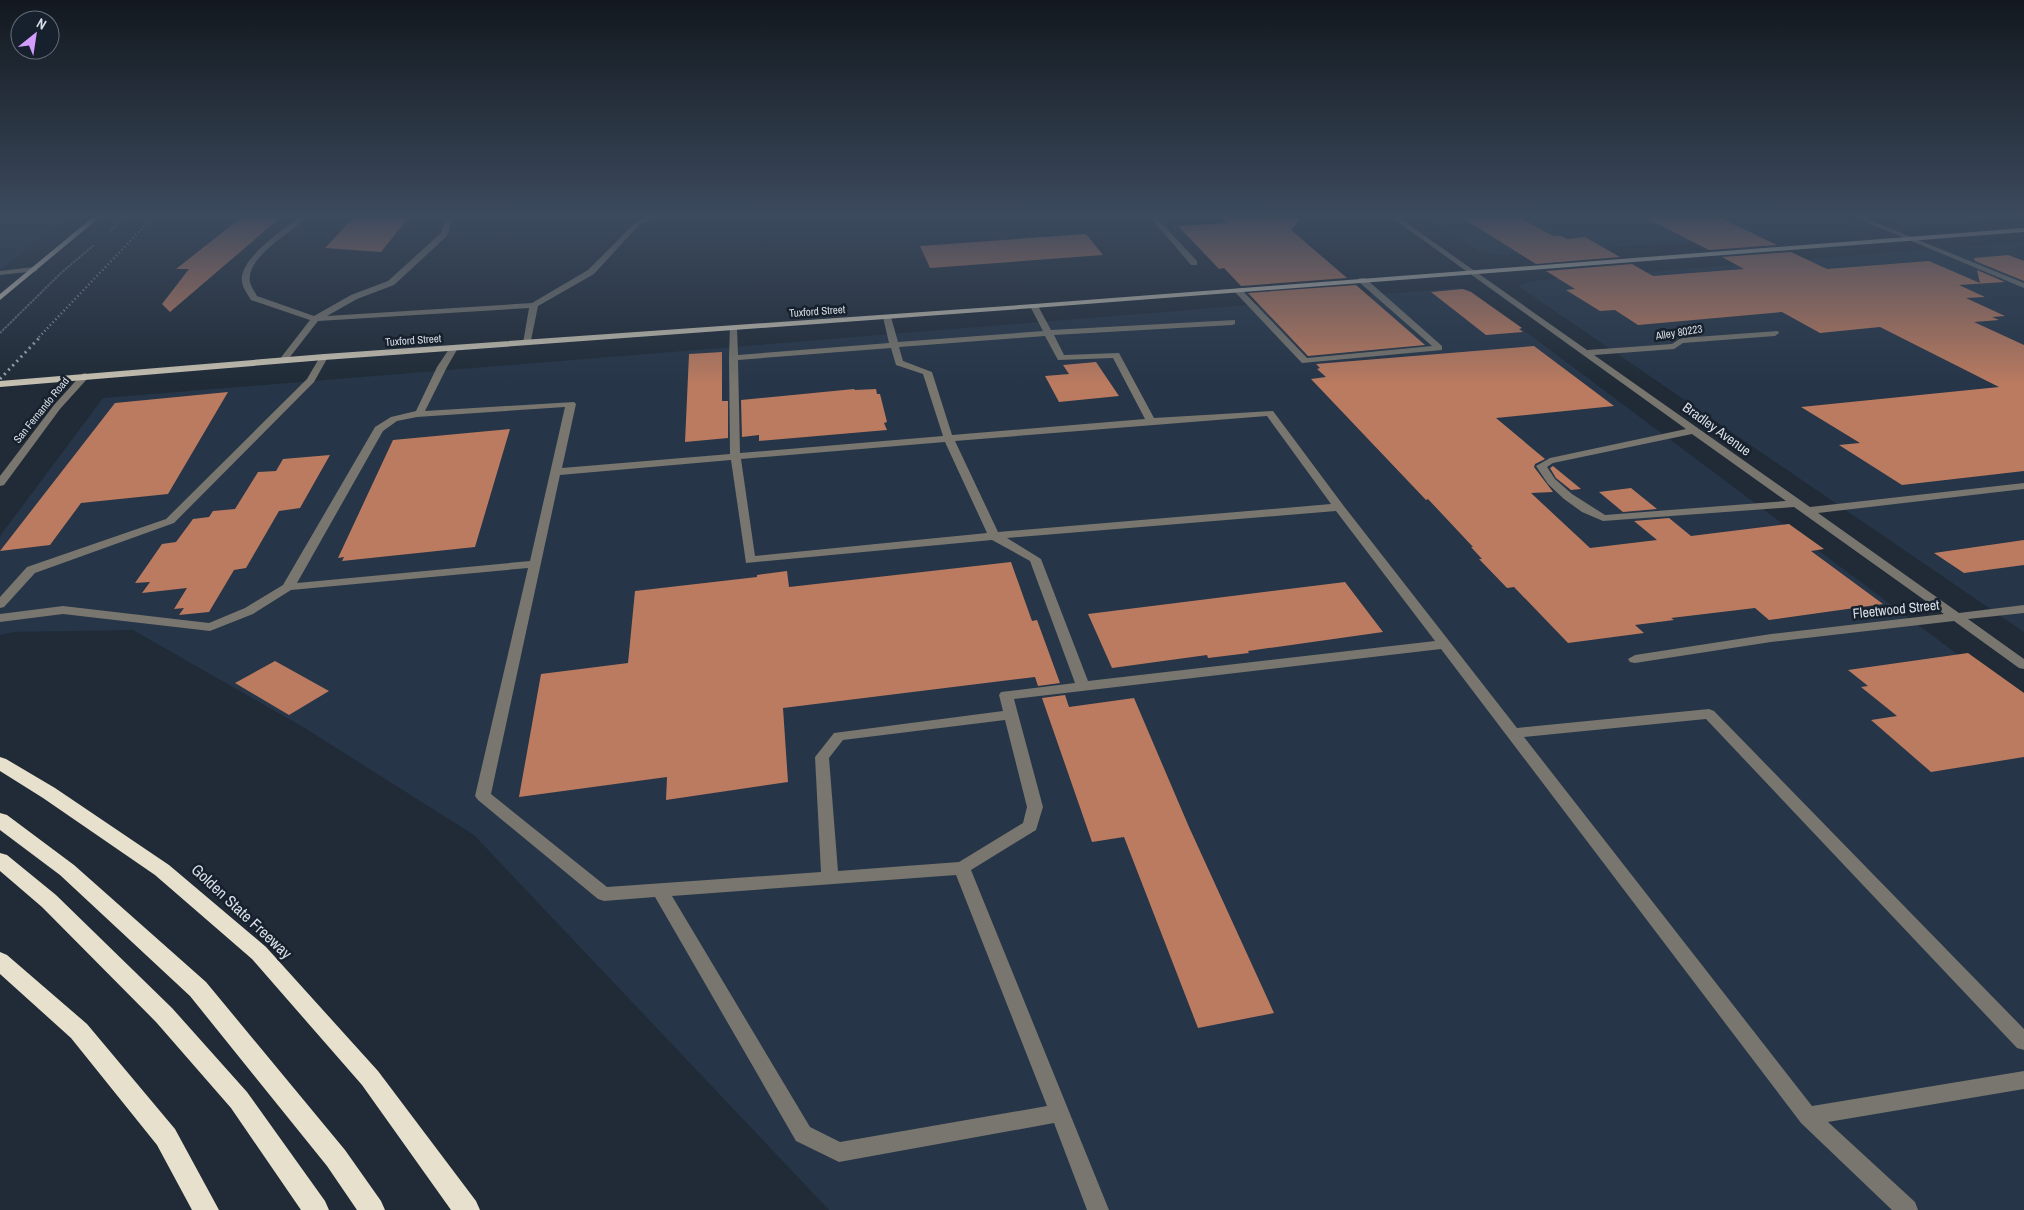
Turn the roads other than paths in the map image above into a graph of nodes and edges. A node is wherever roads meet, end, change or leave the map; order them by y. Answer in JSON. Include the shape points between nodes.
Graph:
{"nodes":[{"id":1,"x":29,"y":273,"type":"edge"},
{"id":2,"x":247,"y":273,"type":"edge"},
{"id":3,"x":401,"y":273,"type":"edge"},
{"id":4,"x":588,"y":273,"type":"edge"},
{"id":5,"x":1442,"y":273,"type":"edge"},
{"id":6,"x":1475,"y":273,"type":"edge"},
{"id":7,"x":1994,"y":273,"type":"edge"},
{"id":8,"x":1362,"y":280,"type":"junction"},
{"id":9,"x":2024,"y":286,"type":"edge"},
{"id":10,"x":1237,"y":290,"type":"junction"},
{"id":11,"x":0,"y":298,"type":"edge"},
{"id":12,"x":534,"y":304,"type":"junction"},
{"id":13,"x":1034,"y":306,"type":"junction"},
{"id":14,"x":887,"y":317,"type":"junction"},
{"id":15,"x":315,"y":319,"type":"junction"},
{"id":16,"x":1232,"y":322,"type":"dead end"},
{"id":17,"x":733,"y":328,"type":"junction"},
{"id":18,"x":1049,"y":333,"type":"junction"},
{"id":19,"x":1775,"y":333,"type":"dead end"},
{"id":20,"x":527,"y":343,"type":"junction"},
{"id":21,"x":894,"y":345,"type":"junction"},
{"id":22,"x":454,"y":348,"type":"junction"},
{"id":23,"x":1587,"y":353,"type":"junction"},
{"id":24,"x":733,"y":356,"type":"junction"},
{"id":25,"x":324,"y":357,"type":"junction"},
{"id":26,"x":283,"y":360,"type":"junction"},
{"id":27,"x":85,"y":376,"type":"junction"},
{"id":28,"x":0,"y":384,"type":"edge"},
{"id":29,"x":420,"y":413,"type":"junction"},
{"id":30,"x":1151,"y":421,"type":"junction"},
{"id":31,"x":1696,"y":430,"type":"junction"},
{"id":32,"x":948,"y":437,"type":"junction"},
{"id":33,"x":736,"y":455,"type":"junction"},
{"id":34,"x":556,"y":472,"type":"junction"},
{"id":35,"x":0,"y":483,"type":"edge"},
{"id":36,"x":2024,"y":486,"type":"edge"},
{"id":37,"x":1798,"y":503,"type":"junction"},
{"id":38,"x":1339,"y":507,"type":"junction"},
{"id":39,"x":1808,"y":511,"type":"junction"},
{"id":40,"x":994,"y":536,"type":"junction"},
{"id":41,"x":535,"y":564,"type":"junction"},
{"id":42,"x":288,"y":587,"type":"junction"},
{"id":43,"x":0,"y":604,"type":"edge"},
{"id":44,"x":2024,"y":609,"type":"edge"},
{"id":45,"x":0,"y":618,"type":"edge"},
{"id":46,"x":1957,"y":618,"type":"junction"},
{"id":47,"x":1445,"y":644,"type":"junction"},
{"id":48,"x":1635,"y":659,"type":"dead end"},
{"id":49,"x":2024,"y":665,"type":"edge"},
{"id":50,"x":1083,"y":686,"type":"junction"},
{"id":51,"x":1011,"y":714,"type":"junction"},
{"id":52,"x":1514,"y":733,"type":"junction"},
{"id":53,"x":0,"y":763,"type":"edge"},
{"id":54,"x":0,"y":820,"type":"edge"},
{"id":55,"x":0,"y":860,"type":"edge"},
{"id":56,"x":962,"y":868,"type":"junction"},
{"id":57,"x":830,"y":878,"type":"junction"},
{"id":58,"x":660,"y":890,"type":"junction"},
{"id":59,"x":0,"y":962,"type":"edge"},
{"id":60,"x":2024,"y":1042,"type":"edge"},
{"id":61,"x":2024,"y":1080,"type":"edge"},
{"id":62,"x":1059,"y":1113,"type":"junction"},
{"id":63,"x":1808,"y":1116,"type":"junction"},
{"id":64,"x":206,"y":1210,"type":"edge"},
{"id":65,"x":316,"y":1210,"type":"edge"},
{"id":66,"x":372,"y":1210,"type":"edge"},
{"id":67,"x":466,"y":1210,"type":"edge"},
{"id":68,"x":1098,"y":1210,"type":"edge"},
{"id":69,"x":1907,"y":1210,"type":"edge"}],
"edges":[{"from":1,"to":11,"type":"main road"},
{"from":2,"to":15,"type":"street","via":[[246,282],[254,298]]},
{"from":3,"to":15,"type":"street","via":[[391,283],[354,297]]},
{"from":4,"to":12,"type":"street"},
{"from":5,"to":8,"type":"main road","name":"Tuxford Street"},
{"from":6,"to":23,"type":"street","name":"Bradley Avenue"},
{"from":7,"to":9,"type":"street"},
{"from":8,"to":10,"type":"main road","name":"Tuxford Street"},
{"from":8,"to":10,"type":"street","via":[[1439,348],[1306,361]]},
{"from":10,"to":13,"type":"main road","name":"Tuxford Street"},
{"from":12,"to":15,"type":"street"},
{"from":12,"to":20,"type":"street"},
{"from":13,"to":14,"type":"main road","name":"Tuxford Street"},
{"from":13,"to":18,"type":"street"},
{"from":14,"to":17,"type":"main road","name":"Tuxford Street"},
{"from":14,"to":21,"type":"street"},
{"from":15,"to":26,"type":"street"},
{"from":16,"to":18,"type":"street"},
{"from":17,"to":20,"type":"main road","name":"Tuxford Street"},
{"from":17,"to":24,"type":"street"},
{"from":18,"to":21,"type":"street"},
{"from":18,"to":30,"type":"street","via":[[1061,358],[1116,355]]},
{"from":19,"to":23,"type":"street","name":"Alley 80223"},
{"from":20,"to":22,"type":"main road","name":"Tuxford Street"},
{"from":21,"to":24,"type":"street"},
{"from":21,"to":32,"type":"street","via":[[899,363],[928,372]]},
{"from":22,"to":25,"type":"main road","name":"Tuxford Street"},
{"from":22,"to":29,"type":"street"},
{"from":23,"to":31,"type":"street","name":"Bradley Avenue"},
{"from":24,"to":33,"type":"street"},
{"from":25,"to":26,"type":"main road","name":"Tuxford Street"},
{"from":25,"to":43,"type":"street","via":[[311,380],[170,521],[31,570]]},
{"from":26,"to":27,"type":"main road","name":"Tuxford Street"},
{"from":27,"to":28,"type":"main road","name":"Tuxford Street"},
{"from":27,"to":35,"type":"street","name":"San Fernando Road","via":[[57,407]]},
{"from":29,"to":34,"type":"street","via":[[571,404]]},
{"from":29,"to":42,"type":"street","via":[[394,419],[379,429]]},
{"from":30,"to":32,"type":"street"},
{"from":30,"to":38,"type":"street","via":[[1270,413]]},
{"from":31,"to":37,"type":"street","name":"Bradley Avenue"},
{"from":31,"to":37,"type":"street","via":[[1550,460],[1541,466],[1546,477],[1590,513],[1603,518]]},
{"from":32,"to":33,"type":"street"},
{"from":32,"to":40,"type":"street"},
{"from":33,"to":34,"type":"street"},
{"from":33,"to":40,"type":"street","via":[[750,560]]},
{"from":34,"to":41,"type":"street"},
{"from":36,"to":39,"type":"street"},
{"from":37,"to":39,"type":"street","name":"Bradley Avenue"},
{"from":38,"to":40,"type":"street"},
{"from":38,"to":47,"type":"street"},
{"from":39,"to":46,"type":"street","name":"Bradley Avenue"},
{"from":40,"to":50,"type":"street","via":[[1034,559]]},
{"from":41,"to":42,"type":"street"},
{"from":41,"to":58,"type":"street","via":[[483,796],[604,894]]},
{"from":42,"to":45,"type":"street","via":[[250,611],[210,627],[63,610]]},
{"from":44,"to":46,"type":"street","name":"Fleetwood Street"},
{"from":46,"to":48,"type":"street","name":"Fleetwood Street","via":[[1771,638]]},
{"from":46,"to":49,"type":"street","name":"Bradley Avenue"},
{"from":47,"to":50,"type":"street"},
{"from":47,"to":52,"type":"street"},
{"from":50,"to":51,"type":"street","via":[[1006,695]]},
{"from":51,"to":56,"type":"street","via":[[1035,807],[1030,826]]},
{"from":51,"to":57,"type":"street","via":[[840,736],[822,757]]},
{"from":52,"to":60,"type":"street","via":[[1709,714]]},
{"from":52,"to":63,"type":"street"},
{"from":53,"to":67,"type":"highway","name":"Golden State Freeway","via":[[162,870],[259,953],[370,1078]]},
{"from":54,"to":66,"type":"highway","via":[[68,870],[198,989],[336,1158]]},
{"from":55,"to":65,"type":"highway","via":[[49,901],[164,1015],[239,1100]]},
{"from":56,"to":57,"type":"street"},
{"from":56,"to":62,"type":"street"},
{"from":57,"to":58,"type":"street"},
{"from":58,"to":62,"type":"street","via":[[803,1134],[839,1152]]},
{"from":59,"to":64,"type":"highway","via":[[79,1031],[166,1137]]},
{"from":61,"to":63,"type":"street"},
{"from":62,"to":68,"type":"street"},
{"from":63,"to":69,"type":"street"}]}
